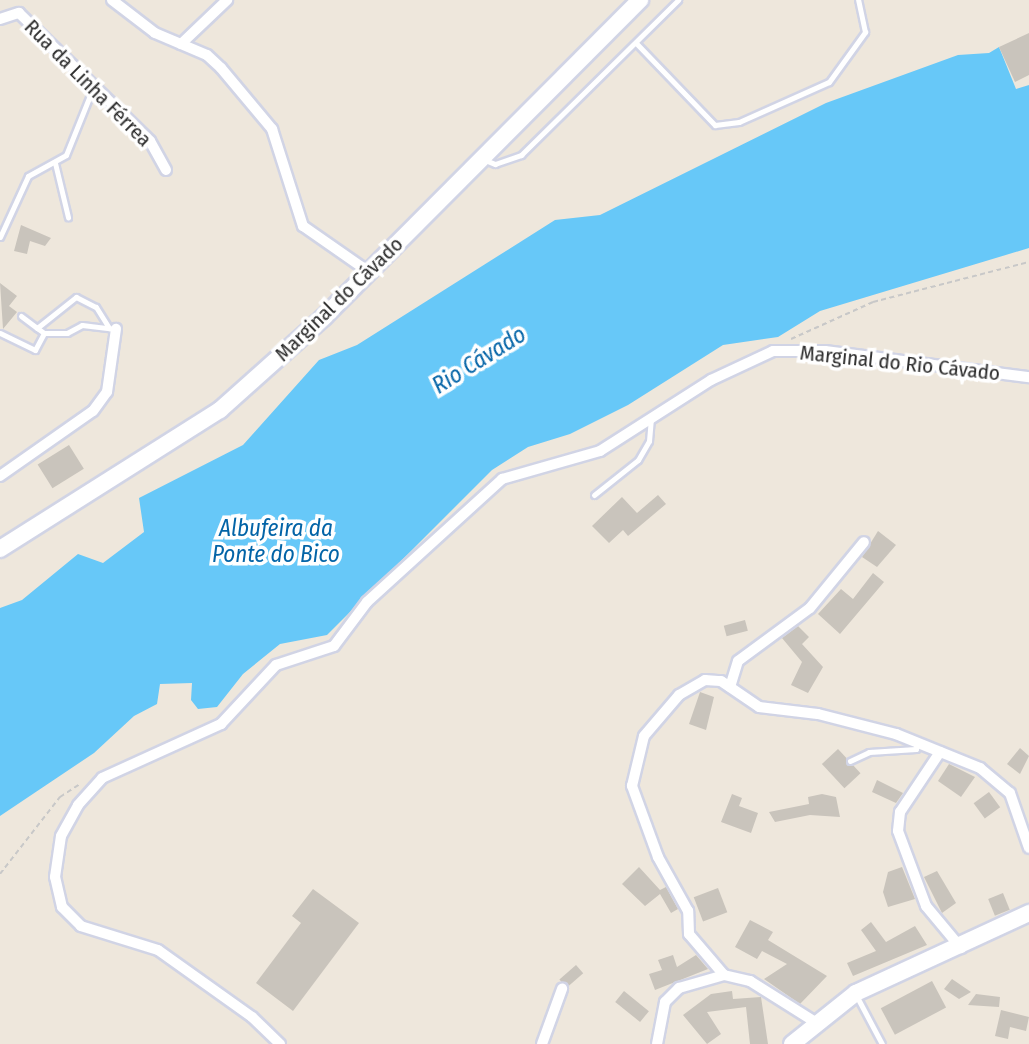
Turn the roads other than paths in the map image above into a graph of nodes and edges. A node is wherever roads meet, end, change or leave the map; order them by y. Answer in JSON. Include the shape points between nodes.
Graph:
{"nodes":[{"id":1,"x":23,"y":0,"type":"edge"},
{"id":2,"x":112,"y":0,"type":"edge"},
{"id":3,"x":227,"y":0,"type":"edge"},
{"id":4,"x":640,"y":0,"type":"edge"},
{"id":5,"x":678,"y":0,"type":"edge"},
{"id":6,"x":858,"y":0,"type":"edge"},
{"id":7,"x":19,"y":13,"type":"junction"},
{"id":8,"x":0,"y":19,"type":"edge"},
{"id":9,"x":636,"y":43,"type":"junction"},
{"id":10,"x":181,"y":44,"type":"junction"},
{"id":11,"x":94,"y":85,"type":"junction"},
{"id":12,"x":482,"y":159,"type":"junction"},
{"id":13,"x":55,"y":163,"type":"junction"},
{"id":14,"x":166,"y":170,"type":"dead end"},
{"id":15,"x":68,"y":217,"type":"dead end"},
{"id":16,"x":0,"y":237,"type":"edge"},
{"id":17,"x":369,"y":272,"type":"junction"},
{"id":18,"x":21,"y":316,"type":"dead end"},
{"id":19,"x":37,"y":328,"type":"junction"},
{"id":20,"x":112,"y":329,"type":"junction"},
{"id":21,"x":44,"y":332,"type":"junction"},
{"id":22,"x":0,"y":333,"type":"edge"},
{"id":23,"x":1029,"y":377,"type":"edge"},
{"id":24,"x":651,"y":419,"type":"junction"},
{"id":25,"x":0,"y":476,"type":"edge"},
{"id":26,"x":594,"y":495,"type":"dead end"},
{"id":27,"x":864,"y":541,"type":"dead end"},
{"id":28,"x":0,"y":549,"type":"edge"},
{"id":29,"x":730,"y":687,"type":"junction"},
{"id":30,"x":917,"y":743,"type":"junction"},
{"id":31,"x":940,"y":752,"type":"junction"},
{"id":32,"x":850,"y":761,"type":"dead end"},
{"id":33,"x":1029,"y":848,"type":"edge"},
{"id":34,"x":1026,"y":919,"type":"edge"},
{"id":35,"x":961,"y":948,"type":"junction"},
{"id":36,"x":724,"y":975,"type":"junction"},
{"id":37,"x":562,"y":989,"type":"dead end"},
{"id":38,"x":856,"y":993,"type":"junction"},
{"id":39,"x":813,"y":1024,"type":"junction"},
{"id":40,"x":280,"y":1044,"type":"edge"},
{"id":41,"x":542,"y":1044,"type":"edge"},
{"id":42,"x":657,"y":1044,"type":"edge"},
{"id":43,"x":792,"y":1044,"type":"edge"},
{"id":44,"x":881,"y":1044,"type":"edge"}],
"edges":[{"from":1,"to":7,"type":"street"},
{"from":2,"to":10,"type":"street","via":[[155,33]]},
{"from":3,"to":10,"type":"street"},
{"from":4,"to":12,"type":"street","name":"Marginal do Cávado"},
{"from":5,"to":9,"type":"lane"},
{"from":6,"to":9,"type":"lane","via":[[865,32],[829,82],[739,122],[715,125]]},
{"from":7,"to":8,"type":"street","name":"Rua da Linha Férrea"},
{"from":7,"to":11,"type":"street","name":"Rua da Linha Férrea"},
{"from":9,"to":12,"type":"lane","via":[[520,155],[495,163]]},
{"from":10,"to":17,"type":"street","via":[[207,55],[264,117],[297,194],[303,226]]},
{"from":11,"to":13,"type":"lane","via":[[66,155]]},
{"from":11,"to":14,"type":"street","name":"Rua da Linha Férrea","via":[[150,141]]},
{"from":12,"to":17,"type":"street","name":"Marginal do Cávado"},
{"from":13,"to":15,"type":"lane"},
{"from":13,"to":16,"type":"lane","via":[[28,176]]},
{"from":17,"to":28,"type":"street","name":"Marginal do Cávado","via":[[220,410]]},
{"from":18,"to":19,"type":"lane"},
{"from":19,"to":20,"type":"lane","via":[[76,297],[96,307]]},
{"from":19,"to":21,"type":"lane"},
{"from":20,"to":21,"type":"lane","via":[[82,325],[67,333]]},
{"from":20,"to":25,"type":"street","via":[[107,392],[93,411]]},
{"from":21,"to":22,"type":"lane","via":[[35,350]]},
{"from":23,"to":24,"type":"street","name":"Marginal do Rio Cávado","via":[[825,351],[773,351],[711,380]]},
{"from":24,"to":26,"type":"lane","via":[[649,441],[638,460]]},
{"from":24,"to":40,"type":"street","name":"Marginal do Rio Cávado","via":[[600,451],[502,479],[368,601],[334,646],[276,665],[221,724],[102,778],[78,805],[61,836],[55,877],[62,907],[81,926],[158,950],[252,1017]]},
{"from":27,"to":29,"type":"street","via":[[810,608],[738,661]]},
{"from":29,"to":30,"type":"street","via":[[759,707],[818,714]]},
{"from":29,"to":36,"type":"street","via":[[705,680],[662,711],[644,736],[632,786],[657,857],[688,911],[689,934]]},
{"from":30,"to":31,"type":"street"},
{"from":30,"to":32,"type":"lane","via":[[916,749],[869,752]]},
{"from":31,"to":33,"type":"street","via":[[996,777],[1018,810]]},
{"from":31,"to":35,"type":"street","via":[[900,812],[898,831],[926,906]]},
{"from":34,"to":35,"type":"street"},
{"from":35,"to":38,"type":"street"},
{"from":36,"to":39,"type":"street","via":[[750,981]]},
{"from":36,"to":42,"type":"street","via":[[679,988],[665,1002]]},
{"from":37,"to":41,"type":"street"},
{"from":38,"to":39,"type":"street"},
{"from":38,"to":44,"type":"lane"},
{"from":39,"to":43,"type":"street"}]}
